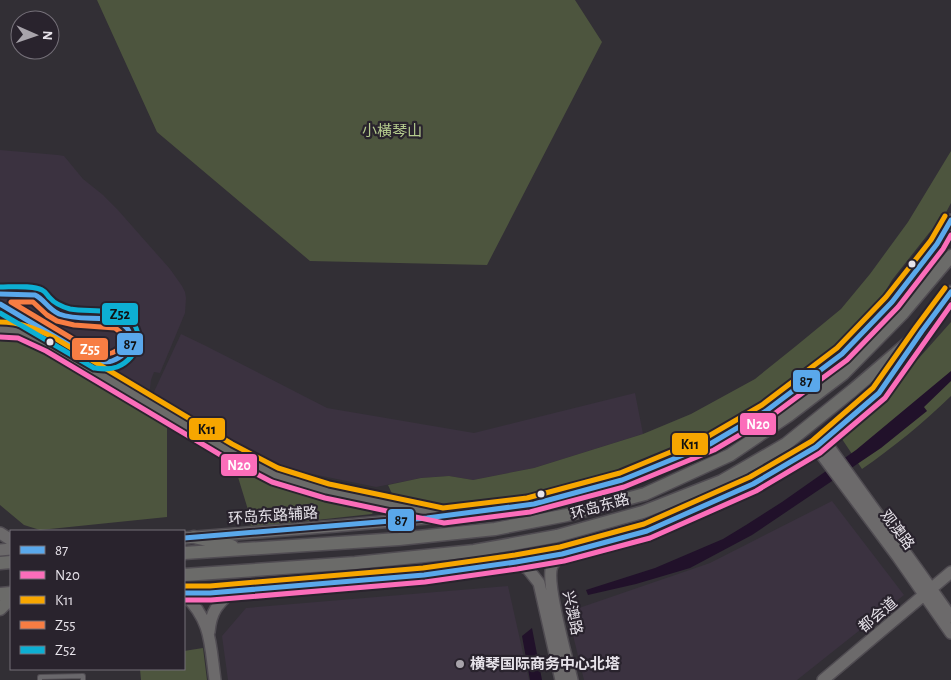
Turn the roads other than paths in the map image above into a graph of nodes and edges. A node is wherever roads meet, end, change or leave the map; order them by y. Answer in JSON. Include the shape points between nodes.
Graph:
{"nodes":[{"id":1,"x":951,"y":220,"type":"edge"},
{"id":2,"x":951,"y":256,"type":"edge"},
{"id":3,"x":951,"y":292,"type":"edge"},
{"id":4,"x":0,"y":294,"type":"edge"},
{"id":5,"x":0,"y":304,"type":"edge"},
{"id":6,"x":0,"y":329,"type":"edge"},
{"id":7,"x":922,"y":331,"type":"junction"},
{"id":8,"x":820,"y":443,"type":"junction"},
{"id":9,"x":443,"y":516,"type":"junction"},
{"id":10,"x":189,"y":537,"type":"edge"},
{"id":11,"x":245,"y":548,"type":"junction"},
{"id":12,"x":185,"y":553,"type":"edge"},
{"id":13,"x":562,"y":554,"type":"junction"},
{"id":14,"x":516,"y":562,"type":"junction"},
{"id":15,"x":951,"y":572,"type":"edge"},
{"id":16,"x":185,"y":575,"type":"edge"},
{"id":17,"x":232,"y":591,"type":"junction"},
{"id":18,"x":928,"y":592,"type":"junction"},
{"id":19,"x":185,"y":593,"type":"edge"},
{"id":20,"x":185,"y":594,"type":"edge"},
{"id":21,"x":10,"y":602,"type":"edge"},
{"id":22,"x":0,"y":609,"type":"edge"},
{"id":23,"x":951,"y":617,"type":"edge"},
{"id":24,"x":951,"y":633,"type":"edge"},
{"id":25,"x":209,"y":634,"type":"junction"},
{"id":26,"x":40,"y":680,"type":"edge"},
{"id":27,"x":83,"y":680,"type":"edge"},
{"id":28,"x":215,"y":680,"type":"edge"},
{"id":29,"x":561,"y":680,"type":"edge"},
{"id":30,"x":572,"y":680,"type":"edge"},
{"id":31,"x":823,"y":680,"type":"edge"}],
"edges":[{"from":1,"to":9,"type":"main road","name":"环岛东路辅路","via":[[937,244],[892,302],[842,354],[766,411],[710,444],[622,480],[534,504]]},
{"from":2,"to":11,"type":"main road","name":"环岛东路","via":[[903,313],[843,374],[730,455],[645,494],[567,515],[495,529],[399,539]]},
{"from":3,"to":7,"type":"main road","name":"环岛东路"},
{"from":4,"to":5,"type":"lane","via":[[35,295],[53,311],[68,317],[117,320],[132,335],[132,342],[126,353],[115,359],[108,362],[96,360]]},
{"from":6,"to":9,"type":"main road","via":[[22,332],[50,344],[259,468],[327,491]]},
{"from":7,"to":8,"type":"main road","via":[[879,393]]},
{"from":7,"to":16,"type":"main road","name":"环岛东路","via":[[786,444],[722,481],[643,512],[558,536],[474,551]]},
{"from":8,"to":13,"type":"main road","via":[[753,484],[647,531]]},
{"from":8,"to":18,"type":"main road","name":"观澳路"},
{"from":9,"to":10,"type":"main road","name":"环岛东路辅路"},
{"from":10,"to":11,"type":"main road"},
{"from":11,"to":12,"type":"main road","name":"环岛东路"},
{"from":13,"to":14,"type":"main road"},
{"from":13,"to":30,"type":"main road","name":"兴澳路","via":[[552,566],[550,580]]},
{"from":14,"to":17,"type":"main road","via":[[424,575]]},
{"from":14,"to":29,"type":"main road","name":"兴澳路","via":[[528,569],[539,582]]},
{"from":15,"to":18,"type":"main road","name":"都会道"},
{"from":17,"to":19,"type":"main road"},
{"from":17,"to":25,"type":"main road","via":[[214,611]]},
{"from":18,"to":23,"type":"main road","name":"观澳路"},
{"from":18,"to":24,"type":"main road","name":"观澳路"},
{"from":18,"to":31,"type":"main road","name":"都会道"},
{"from":20,"to":25,"type":"main road","via":[[196,607]]},
{"from":21,"to":22,"type":"main road"},
{"from":25,"to":28,"type":"main road"},
{"from":26,"to":27,"type":"lane","via":[[82,676]]}]}
